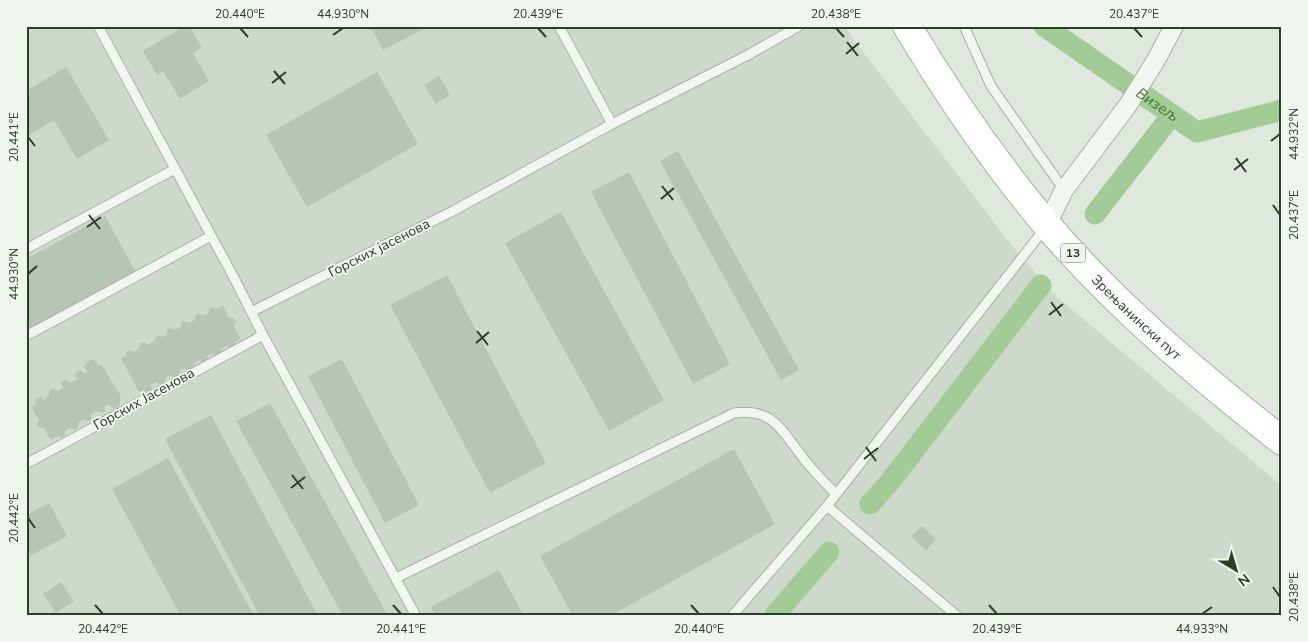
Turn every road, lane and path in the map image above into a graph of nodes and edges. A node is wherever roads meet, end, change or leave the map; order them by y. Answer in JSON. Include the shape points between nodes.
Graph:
{"nodes":[{"id":1,"x":98,"y":26,"type":"edge"},
{"id":2,"x":559,"y":26,"type":"edge"},
{"id":3,"x":799,"y":26,"type":"edge"},
{"id":4,"x":907,"y":26,"type":"edge"},
{"id":5,"x":964,"y":26,"type":"edge"},
{"id":6,"x":1174,"y":26,"type":"edge"},
{"id":7,"x":612,"y":124,"type":"junction"},
{"id":8,"x":175,"y":169,"type":"junction"},
{"id":9,"x":1064,"y":190,"type":"junction"},
{"id":10,"x":1047,"y":225,"type":"junction"},
{"id":11,"x":210,"y":236,"type":"junction"},
{"id":12,"x":26,"y":249,"type":"edge"},
{"id":13,"x":251,"y":312,"type":"junction"},
{"id":14,"x":263,"y":335,"type":"junction"},
{"id":15,"x":26,"y":336,"type":"edge"},
{"id":16,"x":1282,"y":442,"type":"edge"},
{"id":17,"x":26,"y":464,"type":"edge"},
{"id":18,"x":836,"y":494,"type":"junction"},
{"id":19,"x":827,"y":506,"type":"junction"},
{"id":20,"x":396,"y":578,"type":"junction"},
{"id":21,"x":416,"y":616,"type":"edge"},
{"id":22,"x":732,"y":616,"type":"edge"},
{"id":23,"x":957,"y":616,"type":"edge"}],
"edges":[{"from":1,"to":8,"type":"lane"},
{"from":2,"to":7,"type":"lane"},
{"from":3,"to":7,"type":"lane","name":"Горских јасенова"},
{"from":4,"to":10,"type":"main road","name":"Зрењанински пут","number":"13","via":[[967,120]]},
{"from":5,"to":9,"type":"lane","via":[[991,86]]},
{"from":6,"to":9,"type":"street","via":[[1128,105]]},
{"from":7,"to":13,"type":"lane","name":"Горских јасенова","via":[[453,210]]},
{"from":8,"to":11,"type":"lane"},
{"from":8,"to":12,"type":"lane"},
{"from":9,"to":10,"type":"street"},
{"from":10,"to":16,"type":"main road","name":"Зрењанински пут","number":"13","via":[[1122,304],[1219,392]]},
{"from":10,"to":18,"type":"lane"},
{"from":11,"to":13,"type":"lane"},
{"from":11,"to":15,"type":"lane"},
{"from":13,"to":14,"type":"lane"},
{"from":14,"to":17,"type":"lane","name":"Горских Јасенова"},
{"from":14,"to":20,"type":"lane"},
{"from":18,"to":19,"type":"lane"},
{"from":18,"to":20,"type":"lane","via":[[804,460],[777,423],[761,414],[734,413]]},
{"from":19,"to":22,"type":"lane"},
{"from":19,"to":23,"type":"lane"},
{"from":20,"to":21,"type":"lane"}]}
